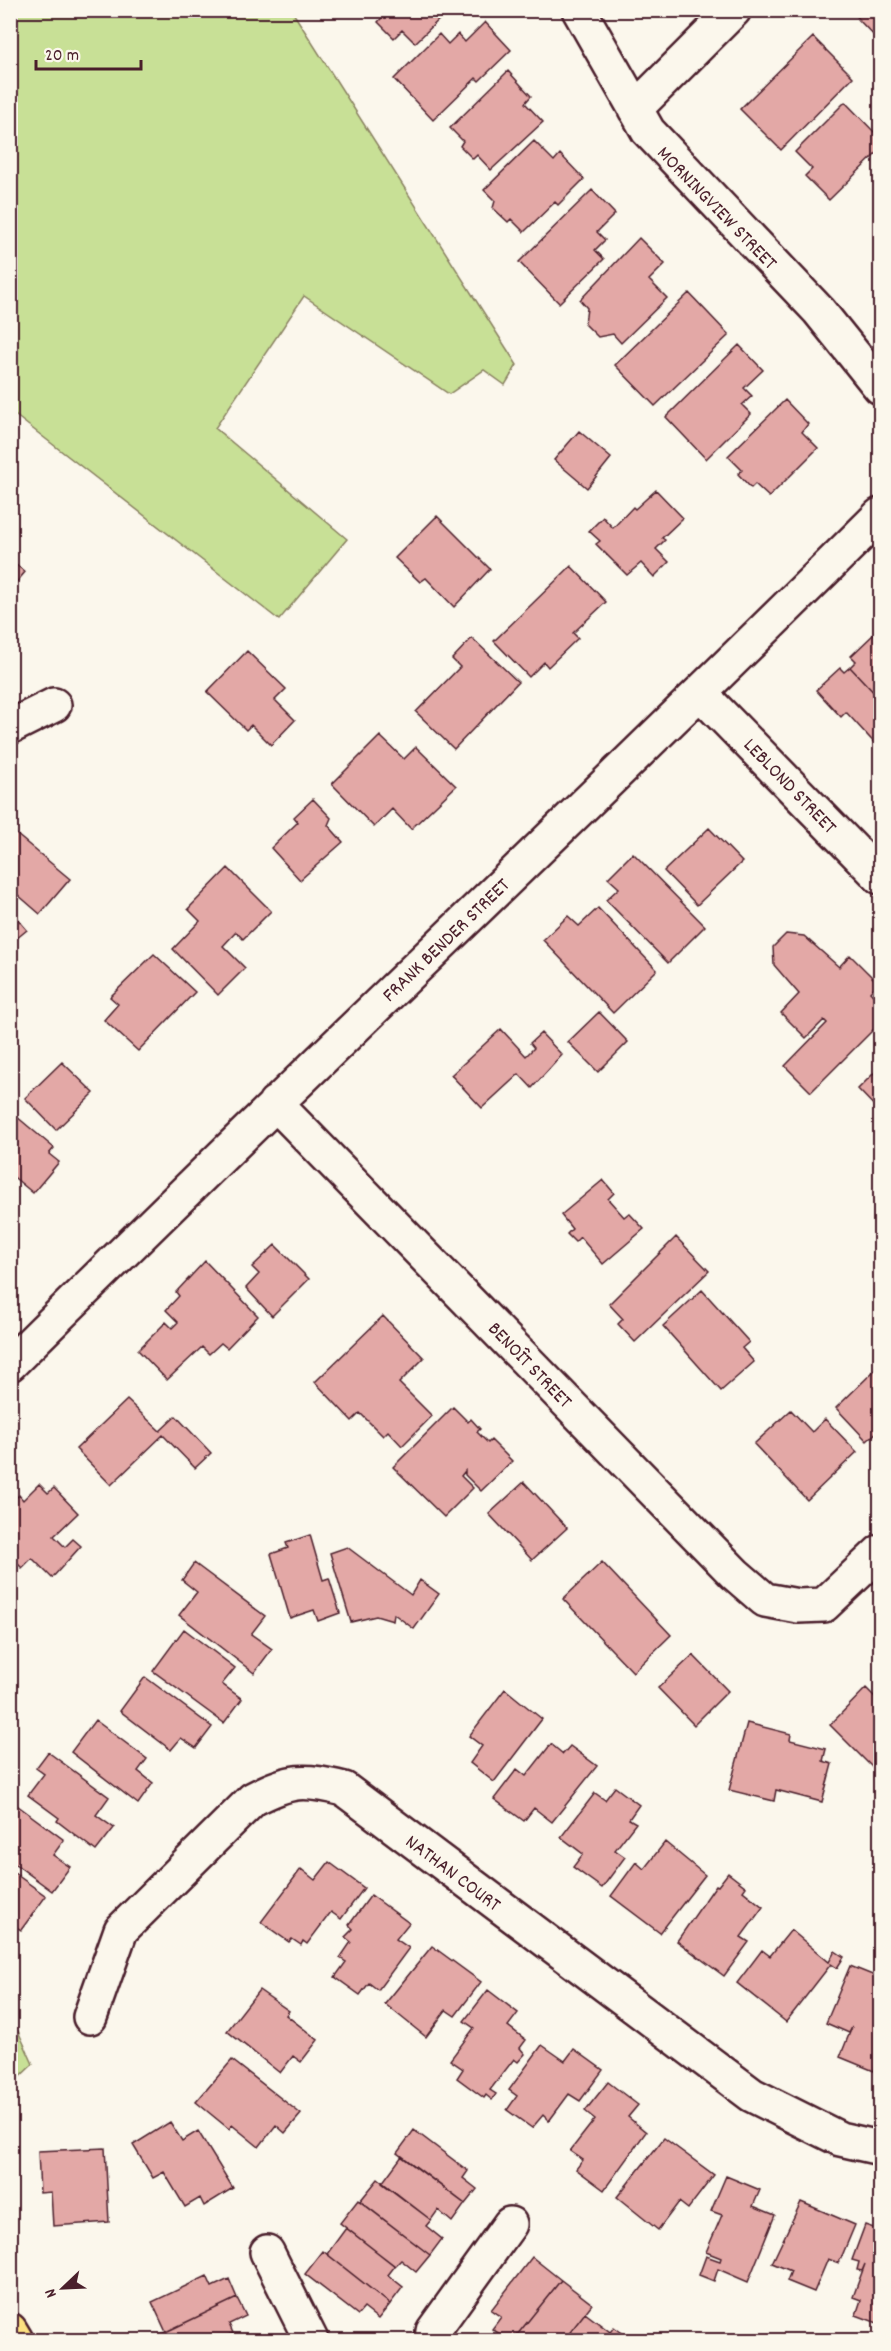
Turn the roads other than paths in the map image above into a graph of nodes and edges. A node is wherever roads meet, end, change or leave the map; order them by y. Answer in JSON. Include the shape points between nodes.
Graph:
{"nodes":[{"id":1,"x":579,"y":10,"type":"edge"},
{"id":2,"x":734,"y":10,"type":"edge"},
{"id":3,"x":635,"y":109,"type":"junction"},
{"id":4,"x":880,"y":387,"type":"edge"},
{"id":5,"x":880,"y":515,"type":"edge"},
{"id":6,"x":701,"y":694,"type":"junction"},
{"id":7,"x":54,"y":705,"type":"dead end"},
{"id":8,"x":10,"y":727,"type":"edge"},
{"id":9,"x":880,"y":877,"type":"edge"},
{"id":10,"x":275,"y":1103,"type":"junction"},
{"id":11,"x":10,"y":1364,"type":"edge"},
{"id":12,"x":880,"y":1552,"type":"edge"},
{"id":13,"x":90,"y":2017,"type":"dead end"},
{"id":14,"x":880,"y":2148,"type":"edge"},
{"id":15,"x":510,"y":2224,"type":"dead end"},
{"id":16,"x":267,"y":2253,"type":"dead end"},
{"id":17,"x":10,"y":2330,"type":"edge"},
{"id":18,"x":16,"y":2340,"type":"edge"},
{"id":19,"x":311,"y":2340,"type":"edge"},
{"id":20,"x":432,"y":2340,"type":"edge"}],
"edges":[{"from":1,"to":3,"type":"street","name":"MORNINGVIEW STREET"},
{"from":2,"to":3,"type":"street"},
{"from":3,"to":4,"type":"street","name":"MORNINGVIEW STREET","via":[[665,152],[819,311]]},
{"from":5,"to":6,"type":"street","name":"FRANK BENDER STREET"},
{"from":6,"to":9,"type":"street","name":"LEBLOND STREET"},
{"from":6,"to":10,"type":"street","name":"FRANK BENDER STREET"},
{"from":7,"to":8,"type":"street"},
{"from":10,"to":11,"type":"street","name":"FRANK BENDER STREET"},
{"from":10,"to":12,"type":"street","name":"BENOÎT STREET","via":[[735,1574],[765,1600],[798,1606],[824,1605]]},
{"from":13,"to":14,"type":"street","name":"NATHAN COURT","via":[[121,1930],[253,1798],[279,1785],[312,1781],[344,1789],[752,2095],[840,2139]]},
{"from":15,"to":20,"type":"street","via":[[433,2331]]},
{"from":16,"to":19,"type":"street"},
{"from":17,"to":18,"type":"main road"}]}
